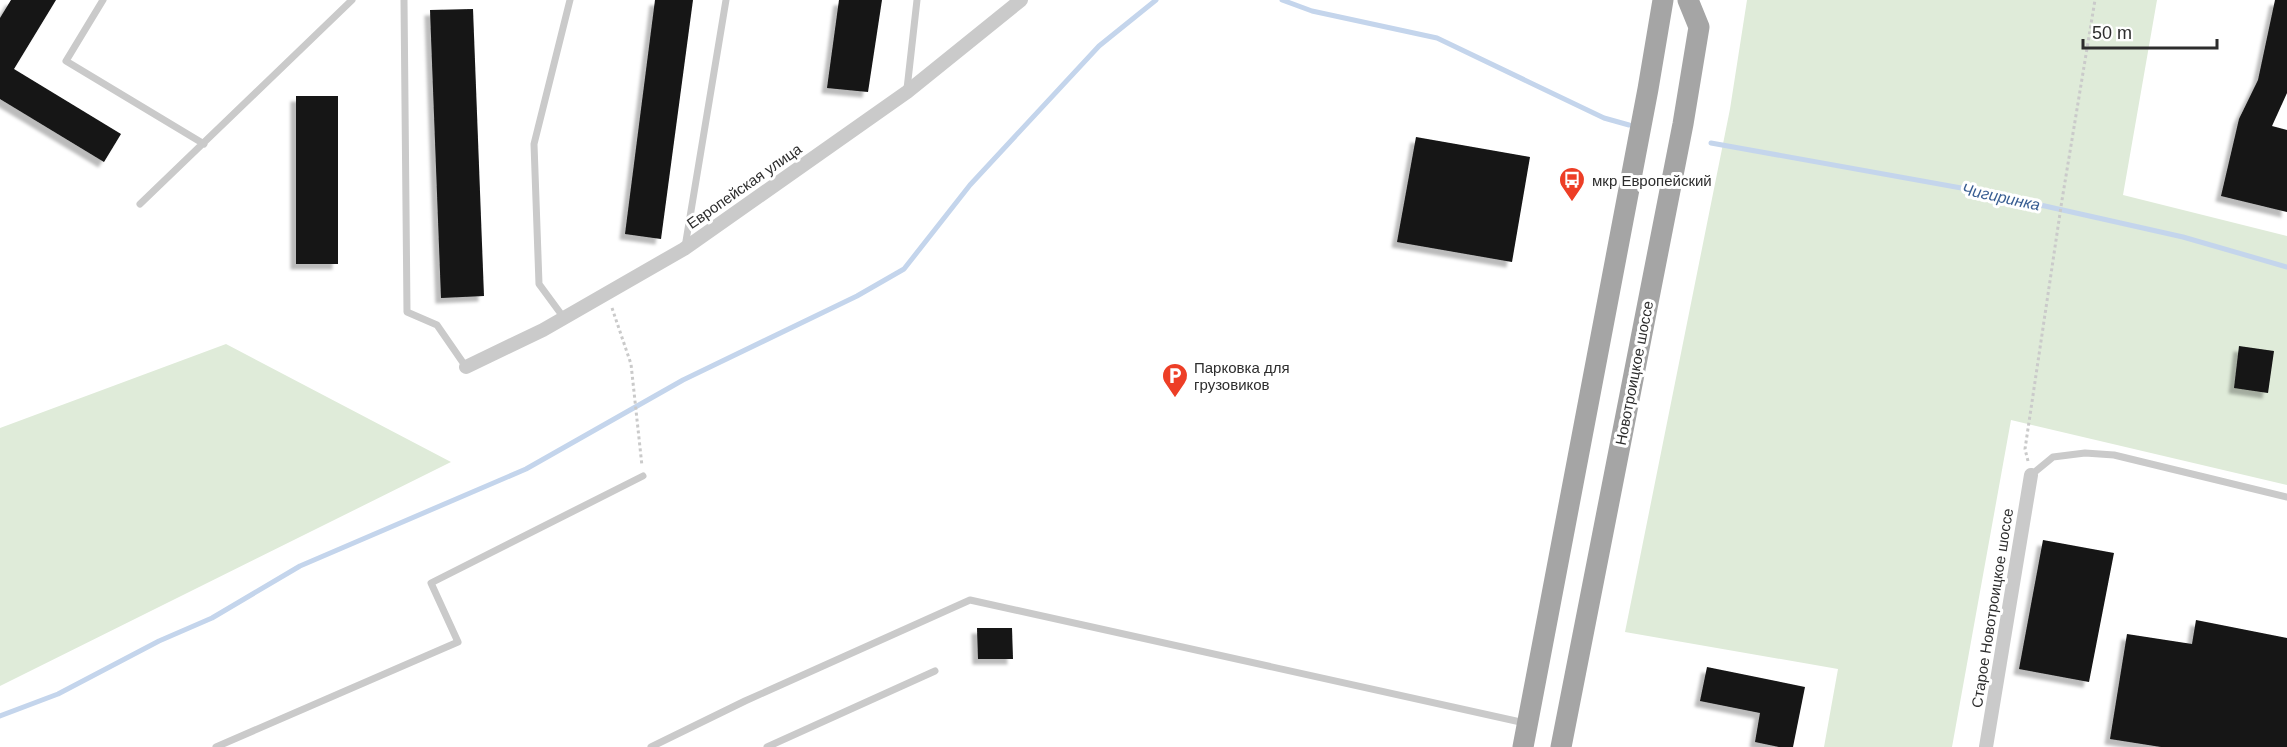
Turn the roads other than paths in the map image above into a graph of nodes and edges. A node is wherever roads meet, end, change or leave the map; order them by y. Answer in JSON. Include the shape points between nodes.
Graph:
{"nodes":[{"id":1,"x":103,"y":0,"type":"edge"},
{"id":2,"x":352,"y":0,"type":"edge"},
{"id":3,"x":404,"y":0,"type":"edge"},
{"id":4,"x":570,"y":0,"type":"edge"},
{"id":5,"x":726,"y":0,"type":"edge"},
{"id":6,"x":917,"y":0,"type":"edge"},
{"id":7,"x":1021,"y":0,"type":"edge"},
{"id":8,"x":1663,"y":0,"type":"edge"},
{"id":9,"x":1688,"y":0,"type":"edge"},
{"id":10,"x":907,"y":92,"type":"junction"},
{"id":11,"x":204,"y":144,"type":"junction"},
{"id":12,"x":140,"y":204,"type":"dead end"},
{"id":13,"x":684,"y":249,"type":"junction"},
{"id":14,"x":564,"y":318,"type":"junction"},
{"id":15,"x":466,"y":367,"type":"joint"},
{"id":16,"x":2031,"y":475,"type":"joint"},
{"id":17,"x":644,"y":476,"type":"road end"},
{"id":18,"x":2287,"y":497,"type":"edge"},
{"id":19,"x":935,"y":671,"type":"dead end"},
{"id":20,"x":1527,"y":723,"type":"junction"},
{"id":21,"x":216,"y":747,"type":"edge"},
{"id":22,"x":651,"y":747,"type":"edge"},
{"id":23,"x":766,"y":747,"type":"edge"},
{"id":24,"x":1523,"y":747,"type":"edge"},
{"id":25,"x":1561,"y":747,"type":"edge"},
{"id":26,"x":1986,"y":747,"type":"edge"}],
"edges":[{"from":1,"to":11,"type":"lane","via":[[66,61]]},
{"from":2,"to":11,"type":"lane"},
{"from":3,"to":15,"type":"lane","via":[[407,312],[437,325]]},
{"from":4,"to":14,"type":"lane","via":[[534,144],[539,284]]},
{"from":5,"to":13,"type":"lane"},
{"from":6,"to":10,"type":"lane"},
{"from":7,"to":10,"type":"street","name":"Европейская улица"},
{"from":8,"to":20,"type":"main road"},
{"from":9,"to":25,"type":"main road","name":"Новотроицкое шоссе","via":[[1699,27],[1698,38]]},
{"from":10,"to":13,"type":"street","name":"Европейская улица"},
{"from":11,"to":12,"type":"lane"},
{"from":13,"to":14,"type":"street","name":"Европейская улица"},
{"from":14,"to":15,"type":"street","name":"Европейская улица"},
{"from":16,"to":18,"type":"lane","via":[[2053,457],[2114,455]]},
{"from":16,"to":26,"type":"street","name":"Старое Новотроицкое шоссе"},
{"from":17,"to":21,"type":"lane","via":[[431,583],[458,642]]},
{"from":19,"to":23,"type":"lane"},
{"from":20,"to":22,"type":"lane","via":[[970,600]]},
{"from":20,"to":24,"type":"main road"}]}
